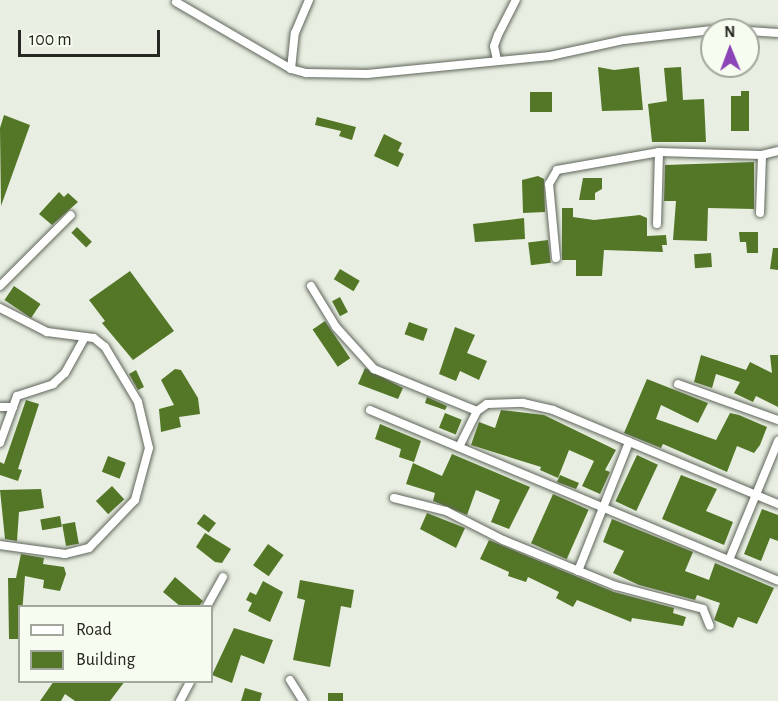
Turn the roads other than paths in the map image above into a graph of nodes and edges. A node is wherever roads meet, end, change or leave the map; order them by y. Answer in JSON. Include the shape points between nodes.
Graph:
{"nodes":[{"id":1,"x":309,"y":0,"type":"edge"},
{"id":2,"x":516,"y":0,"type":"edge"},
{"id":3,"x":176,"y":2,"type":"dead end"},
{"id":4,"x":700,"y":31,"type":"edge"},
{"id":5,"x":760,"y":32,"type":"edge"},
{"id":6,"x":778,"y":33,"type":"edge"},
{"id":7,"x":497,"y":60,"type":"junction"},
{"id":8,"x":291,"y":69,"type":"junction"},
{"id":9,"x":778,"y":151,"type":"edge"},
{"id":10,"x":658,"y":152,"type":"junction"},
{"id":11,"x":762,"y":155,"type":"junction"},
{"id":12,"x":760,"y":213,"type":"dead end"},
{"id":13,"x":71,"y":215,"type":"dead end"},
{"id":14,"x":657,"y":224,"type":"dead end"},
{"id":15,"x":556,"y":258,"type":"dead end"},
{"id":16,"x":0,"y":286,"type":"edge"},
{"id":17,"x":310,"y":286,"type":"dead end"},
{"id":18,"x":0,"y":308,"type":"edge"},
{"id":19,"x":85,"y":337,"type":"junction"},
{"id":20,"x":678,"y":384,"type":"dead end"},
{"id":21,"x":0,"y":407,"type":"edge"},
{"id":22,"x":13,"y":407,"type":"junction"},
{"id":23,"x":369,"y":410,"type":"dead end"},
{"id":24,"x":477,"y":411,"type":"junction"},
{"id":25,"x":778,"y":420,"type":"edge"},
{"id":26,"x":778,"y":441,"type":"edge"},
{"id":27,"x":629,"y":442,"type":"junction"},
{"id":28,"x":0,"y":443,"type":"edge"},
{"id":29,"x":459,"y":447,"type":"junction"},
{"id":30,"x":756,"y":495,"type":"junction"},
{"id":31,"x":394,"y":498,"type":"dead end"},
{"id":32,"x":778,"y":504,"type":"edge"},
{"id":33,"x":602,"y":507,"type":"junction"},
{"id":34,"x":0,"y":545,"type":"edge"},
{"id":35,"x":729,"y":560,"type":"junction"},
{"id":36,"x":578,"y":571,"type":"junction"},
{"id":37,"x":223,"y":577,"type":"dead end"},
{"id":38,"x":778,"y":581,"type":"edge"},
{"id":39,"x":208,"y":605,"type":"edge"},
{"id":40,"x":710,"y":626,"type":"dead end"},
{"id":41,"x":290,"y":680,"type":"dead end"},
{"id":42,"x":189,"y":683,"type":"edge"},
{"id":43,"x":180,"y":701,"type":"edge"},
{"id":44,"x":303,"y":701,"type":"edge"}],
"edges":[{"from":1,"to":8,"type":"street","via":[[295,33]]},
{"from":2,"to":7,"type":"street","via":[[494,46]]},
{"from":3,"to":8,"type":"street"},
{"from":4,"to":7,"type":"street","via":[[624,40],[550,56]]},
{"from":5,"to":6,"type":"street"},
{"from":7,"to":8,"type":"street","via":[[367,74],[306,73]]},
{"from":9,"to":11,"type":"street"},
{"from":10,"to":11,"type":"street"},
{"from":10,"to":14,"type":"street"},
{"from":10,"to":15,"type":"street","via":[[557,170],[549,184]]},
{"from":11,"to":12,"type":"street"},
{"from":13,"to":16,"type":"street"},
{"from":17,"to":24,"type":"street","via":[[336,327],[374,369]]},
{"from":18,"to":19,"type":"street","via":[[47,332]]},
{"from":19,"to":22,"type":"street","via":[[66,373],[54,384],[19,394]]},
{"from":19,"to":34,"type":"street","via":[[105,346],[138,402],[149,448],[144,480],[124,515],[82,552],[64,554]]},
{"from":20,"to":25,"type":"street"},
{"from":21,"to":22,"type":"street"},
{"from":22,"to":28,"type":"street"},
{"from":23,"to":29,"type":"street"},
{"from":24,"to":27,"type":"street","via":[[487,404],[523,404],[553,410]]},
{"from":24,"to":29,"type":"street"},
{"from":26,"to":30,"type":"street"},
{"from":27,"to":30,"type":"street"},
{"from":27,"to":33,"type":"street"},
{"from":29,"to":33,"type":"street"},
{"from":30,"to":32,"type":"street"},
{"from":30,"to":35,"type":"street"},
{"from":31,"to":36,"type":"street","via":[[446,511]]},
{"from":33,"to":35,"type":"street"},
{"from":33,"to":36,"type":"street"},
{"from":35,"to":38,"type":"street"},
{"from":36,"to":40,"type":"street","via":[[662,600],[703,609]]},
{"from":37,"to":39,"type":"street"},
{"from":41,"to":44,"type":"street"},
{"from":42,"to":43,"type":"street"}]}
